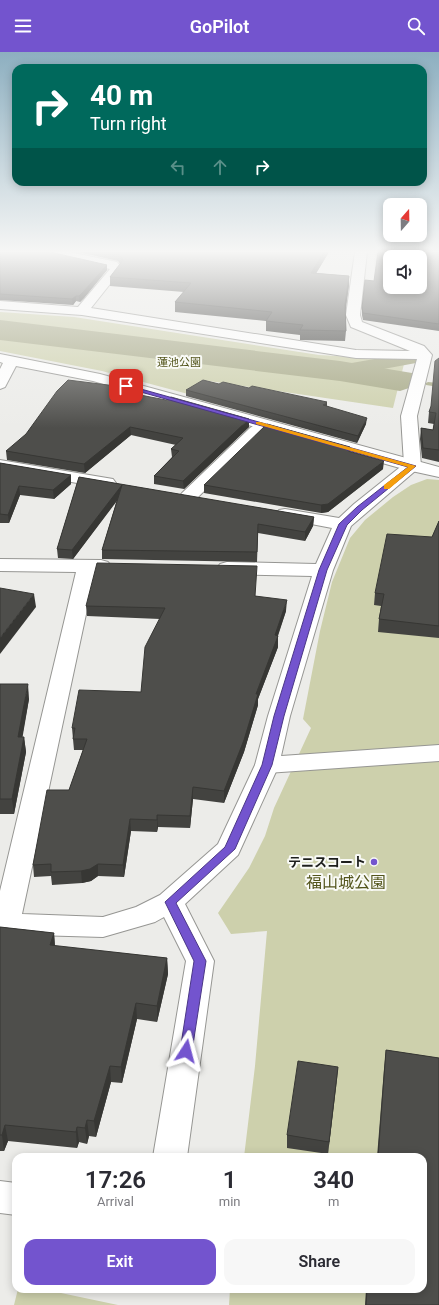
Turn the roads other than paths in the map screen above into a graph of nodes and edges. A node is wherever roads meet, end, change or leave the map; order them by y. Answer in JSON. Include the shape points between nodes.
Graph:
{"nodes":[{"id":1,"x":75,"y":310,"type":"edge"},
{"id":2,"x":354,"y":310,"type":"edge"},
{"id":3,"x":82,"y":311,"type":"joint"},
{"id":4,"x":356,"y":324,"type":"junction"},
{"id":5,"x":356,"y":354,"type":"junction"},
{"id":6,"x":432,"y":357,"type":"edge"},
{"id":7,"x":6,"y":359,"type":"edge"},
{"id":8,"x":0,"y":384,"type":"edge"},
{"id":9,"x":265,"y":425,"type":"junction"},
{"id":10,"x":0,"y":465,"type":"edge"},
{"id":11,"x":413,"y":466,"type":"junction"},
{"id":12,"x":439,"y":472,"type":"edge"},
{"id":13,"x":125,"y":486,"type":"edge"},
{"id":14,"x":211,"y":501,"type":"edge"},
{"id":15,"x":266,"y":511,"type":"edge"},
{"id":16,"x":343,"y":524,"type":"junction"},
{"id":17,"x":0,"y":565,"type":"edge"},
{"id":18,"x":87,"y":566,"type":"junction"},
{"id":19,"x":119,"y":566,"type":"edge"},
{"id":20,"x":213,"y":568,"type":"edge"},
{"id":21,"x":323,"y":570,"type":"junction"},
{"id":22,"x":439,"y":753,"type":"edge"},
{"id":23,"x":267,"y":765,"type":"junction"},
{"id":24,"x":170,"y":902,"type":"junction"},
{"id":25,"x":3,"y":924,"type":"edge"},
{"id":26,"x":171,"y":1153,"type":"edge"},
{"id":27,"x":0,"y":1198,"type":"edge"},
{"id":28,"x":12,"y":1199,"type":"edge"}],
"edges":[{"from":1,"to":3,"type":"street"},
{"from":2,"to":4,"type":"street"},
{"from":3,"to":5,"type":"street"},
{"from":4,"to":5,"type":"street"},
{"from":4,"to":6,"type":"street","via":[[419,349]]},
{"from":5,"to":6,"type":"street"},
{"from":6,"to":11,"type":"street","via":[[409,416]]},
{"from":7,"to":8,"type":"street"},
{"from":7,"to":9,"type":"street","via":[[95,377]]},
{"from":9,"to":11,"type":"street"},
{"from":9,"to":14,"type":"street","via":[[180,496]]},
{"from":10,"to":13,"type":"street"},
{"from":11,"to":12,"type":"street"},
{"from":11,"to":16,"type":"street"},
{"from":15,"to":16,"type":"street"},
{"from":16,"to":21,"type":"street"},
{"from":17,"to":18,"type":"street"},
{"from":18,"to":19,"type":"street"},
{"from":18,"to":25,"type":"street"},
{"from":20,"to":21,"type":"street"},
{"from":21,"to":23,"type":"street"},
{"from":22,"to":23,"type":"street"},
{"from":23,"to":24,"type":"street","via":[[229,849]]},
{"from":24,"to":25,"type":"street","via":[[145,915],[103,927]]},
{"from":24,"to":26,"type":"street","via":[[200,961]]},
{"from":27,"to":28,"type":"street"}]}
